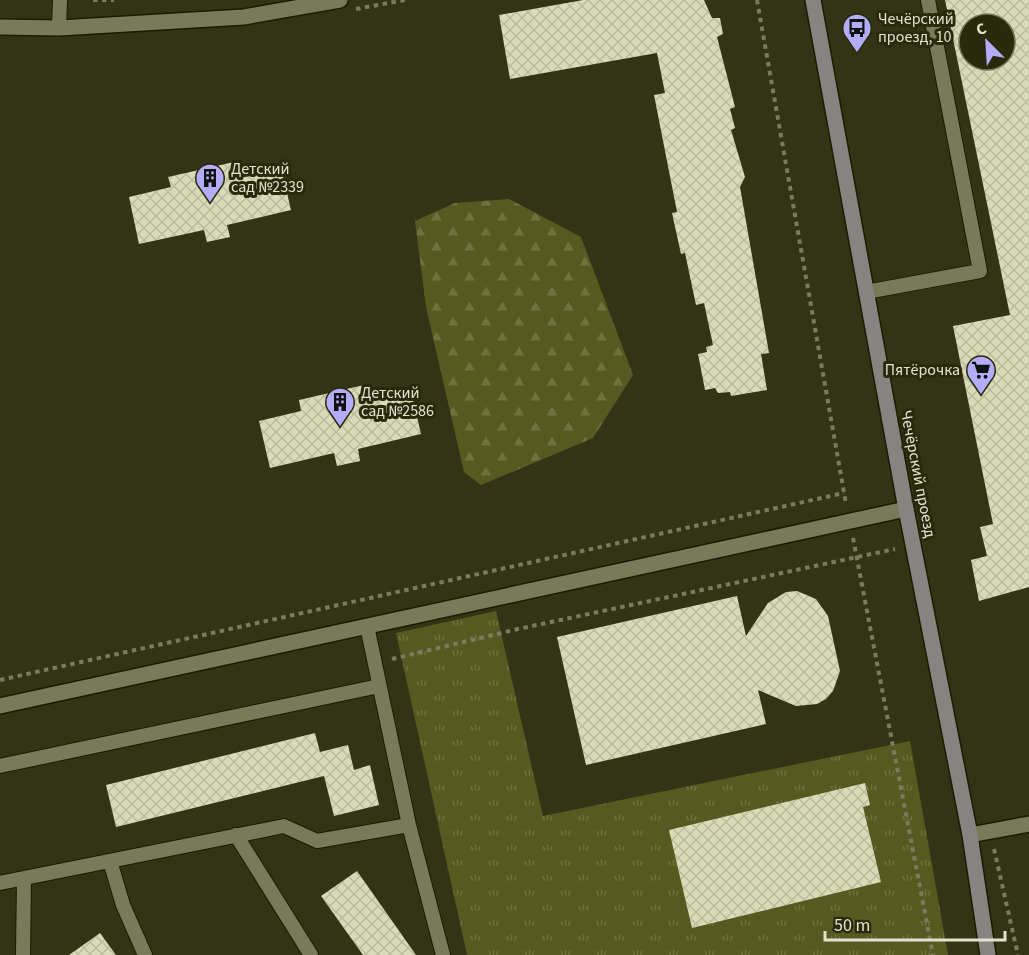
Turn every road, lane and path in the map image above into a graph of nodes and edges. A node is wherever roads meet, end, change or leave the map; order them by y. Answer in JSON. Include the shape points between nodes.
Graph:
{"nodes":[{"id":1,"x":60,"y":0,"type":"edge"},
{"id":2,"x":93,"y":0,"type":"edge"},
{"id":3,"x":114,"y":0,"type":"edge"},
{"id":4,"x":339,"y":0,"type":"edge"},
{"id":5,"x":757,"y":0,"type":"edge"},
{"id":6,"x":813,"y":0,"type":"edge"},
{"id":7,"x":928,"y":0,"type":"edge"},
{"id":8,"x":0,"y":27,"type":"edge"},
{"id":9,"x":59,"y":28,"type":"junction"},
{"id":10,"x":866,"y":292,"type":"junction"},
{"id":11,"x":844,"y":493,"type":"junction"},
{"id":12,"x":906,"y":509,"type":"junction"},
{"id":13,"x":849,"y":520,"type":"junction"},
{"id":14,"x":913,"y":545,"type":"junction"},
{"id":15,"x":856,"y":557,"type":"junction"},
{"id":16,"x":367,"y":626,"type":"junction"},
{"id":17,"x":375,"y":664,"type":"junction"},
{"id":18,"x":0,"y":680,"type":"edge"},
{"id":19,"x":380,"y":686,"type":"junction"},
{"id":20,"x":0,"y":706,"type":"edge"},
{"id":21,"x":0,"y":766,"type":"edge"},
{"id":22,"x":1029,"y":824,"type":"edge"},
{"id":23,"x":409,"y":825,"type":"junction"},
{"id":24,"x":990,"y":831,"type":"junction"},
{"id":25,"x":236,"y":835,"type":"junction"},
{"id":26,"x":970,"y":835,"type":"junction"},
{"id":27,"x":110,"y":861,"type":"junction"},
{"id":28,"x":24,"y":878,"type":"junction"},
{"id":29,"x":0,"y":882,"type":"edge"},
{"id":30,"x":23,"y":955,"type":"edge"},
{"id":31,"x":145,"y":955,"type":"edge"},
{"id":32,"x":311,"y":955,"type":"edge"},
{"id":33,"x":443,"y":955,"type":"edge"},
{"id":34,"x":933,"y":955,"type":"edge"},
{"id":35,"x":988,"y":955,"type":"edge"},
{"id":36,"x":1018,"y":955,"type":"edge"}],
"edges":[{"from":1,"to":9,"type":"lane"},
{"from":2,"to":3,"type":"path"},
{"from":4,"to":9,"type":"street","via":[[244,17]]},
{"from":5,"to":11,"type":"path"},
{"from":6,"to":10,"type":"main road","name":"Чечёрский проезд"},
{"from":7,"to":10,"type":"lane","via":[[980,271]]},
{"from":8,"to":9,"type":"street"},
{"from":10,"to":12,"type":"main road","name":"Чечёрский проезд"},
{"from":11,"to":13,"type":"path"},
{"from":11,"to":18,"type":"path"},
{"from":12,"to":13,"type":"street"},
{"from":12,"to":14,"type":"main road","name":"Чечёрский проезд"},
{"from":13,"to":15,"type":"path"},
{"from":13,"to":16,"type":"street"},
{"from":14,"to":15,"type":"path"},
{"from":14,"to":26,"type":"main road","name":"Чечёрский проезд"},
{"from":15,"to":17,"type":"path","via":[[518,629]]},
{"from":15,"to":34,"type":"path"},
{"from":16,"to":17,"type":"lane"},
{"from":16,"to":20,"type":"street"},
{"from":17,"to":19,"type":"lane"},
{"from":19,"to":21,"type":"lane"},
{"from":19,"to":23,"type":"lane"},
{"from":22,"to":24,"type":"street"},
{"from":23,"to":25,"type":"lane","via":[[317,841],[284,826]]},
{"from":23,"to":33,"type":"lane"},
{"from":24,"to":26,"type":"street"},
{"from":24,"to":36,"type":"path"},
{"from":25,"to":27,"type":"lane"},
{"from":25,"to":32,"type":"lane"},
{"from":26,"to":35,"type":"main road","name":"Чечёрский проезд"},
{"from":27,"to":28,"type":"lane"},
{"from":27,"to":31,"type":"lane"},
{"from":28,"to":29,"type":"lane"},
{"from":28,"to":30,"type":"lane"}]}
